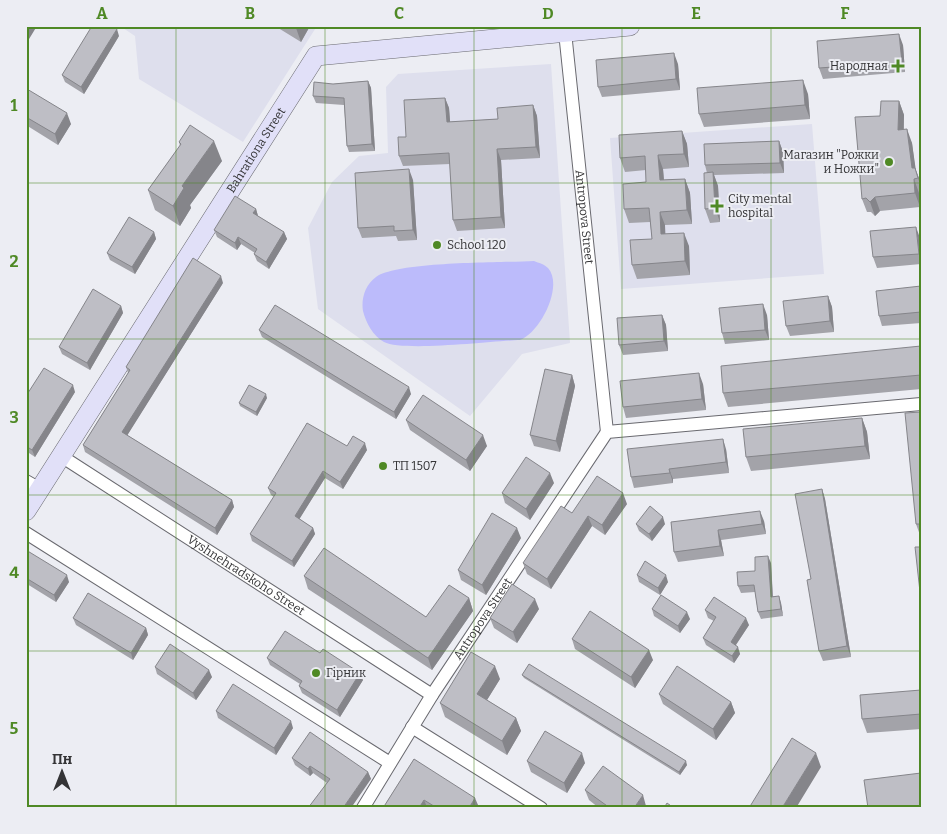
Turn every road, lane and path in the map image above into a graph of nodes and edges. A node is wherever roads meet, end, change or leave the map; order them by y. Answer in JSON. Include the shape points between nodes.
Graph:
{"nodes":[{"id":1,"x":630,"y":26,"type":"edge"},
{"id":2,"x":565,"y":32,"type":"junction"},
{"id":3,"x":921,"y":404,"type":"edge"},
{"id":4,"x":607,"y":432,"type":"junction"},
{"id":5,"x":60,"y":456,"type":"junction"},
{"id":6,"x":33,"y":485,"type":"edge"},
{"id":7,"x":26,"y":511,"type":"edge"},
{"id":8,"x":26,"y":533,"type":"edge"},
{"id":9,"x":432,"y":695,"type":"junction"},
{"id":10,"x":412,"y":727,"type":"junction"},
{"id":11,"x":390,"y":763,"type":"junction"},
{"id":12,"x":363,"y":808,"type":"edge"},
{"id":13,"x":541,"y":808,"type":"edge"}],
"edges":[{"from":1,"to":2,"type":"street","name":"Bahrationa Street"},
{"from":2,"to":4,"type":"street","name":"Antropova Street"},
{"from":2,"to":5,"type":"street","name":"Bahrationa Street","via":[[316,56]]},
{"from":3,"to":4,"type":"street"},
{"from":4,"to":9,"type":"street","name":"Antropova Street"},
{"from":5,"to":6,"type":"street","name":"Bahrationa Street"},
{"from":5,"to":9,"type":"street","name":"Vyshnehradskoho Street"},
{"from":6,"to":7,"type":"street","name":"Bahrationa Street"},
{"from":8,"to":11,"type":"street"},
{"from":9,"to":10,"type":"street","name":"Antropova Street"},
{"from":10,"to":11,"type":"street","name":"Antropova Street"},
{"from":10,"to":13,"type":"street"},
{"from":11,"to":12,"type":"street","name":"Antropova Street"}]}
